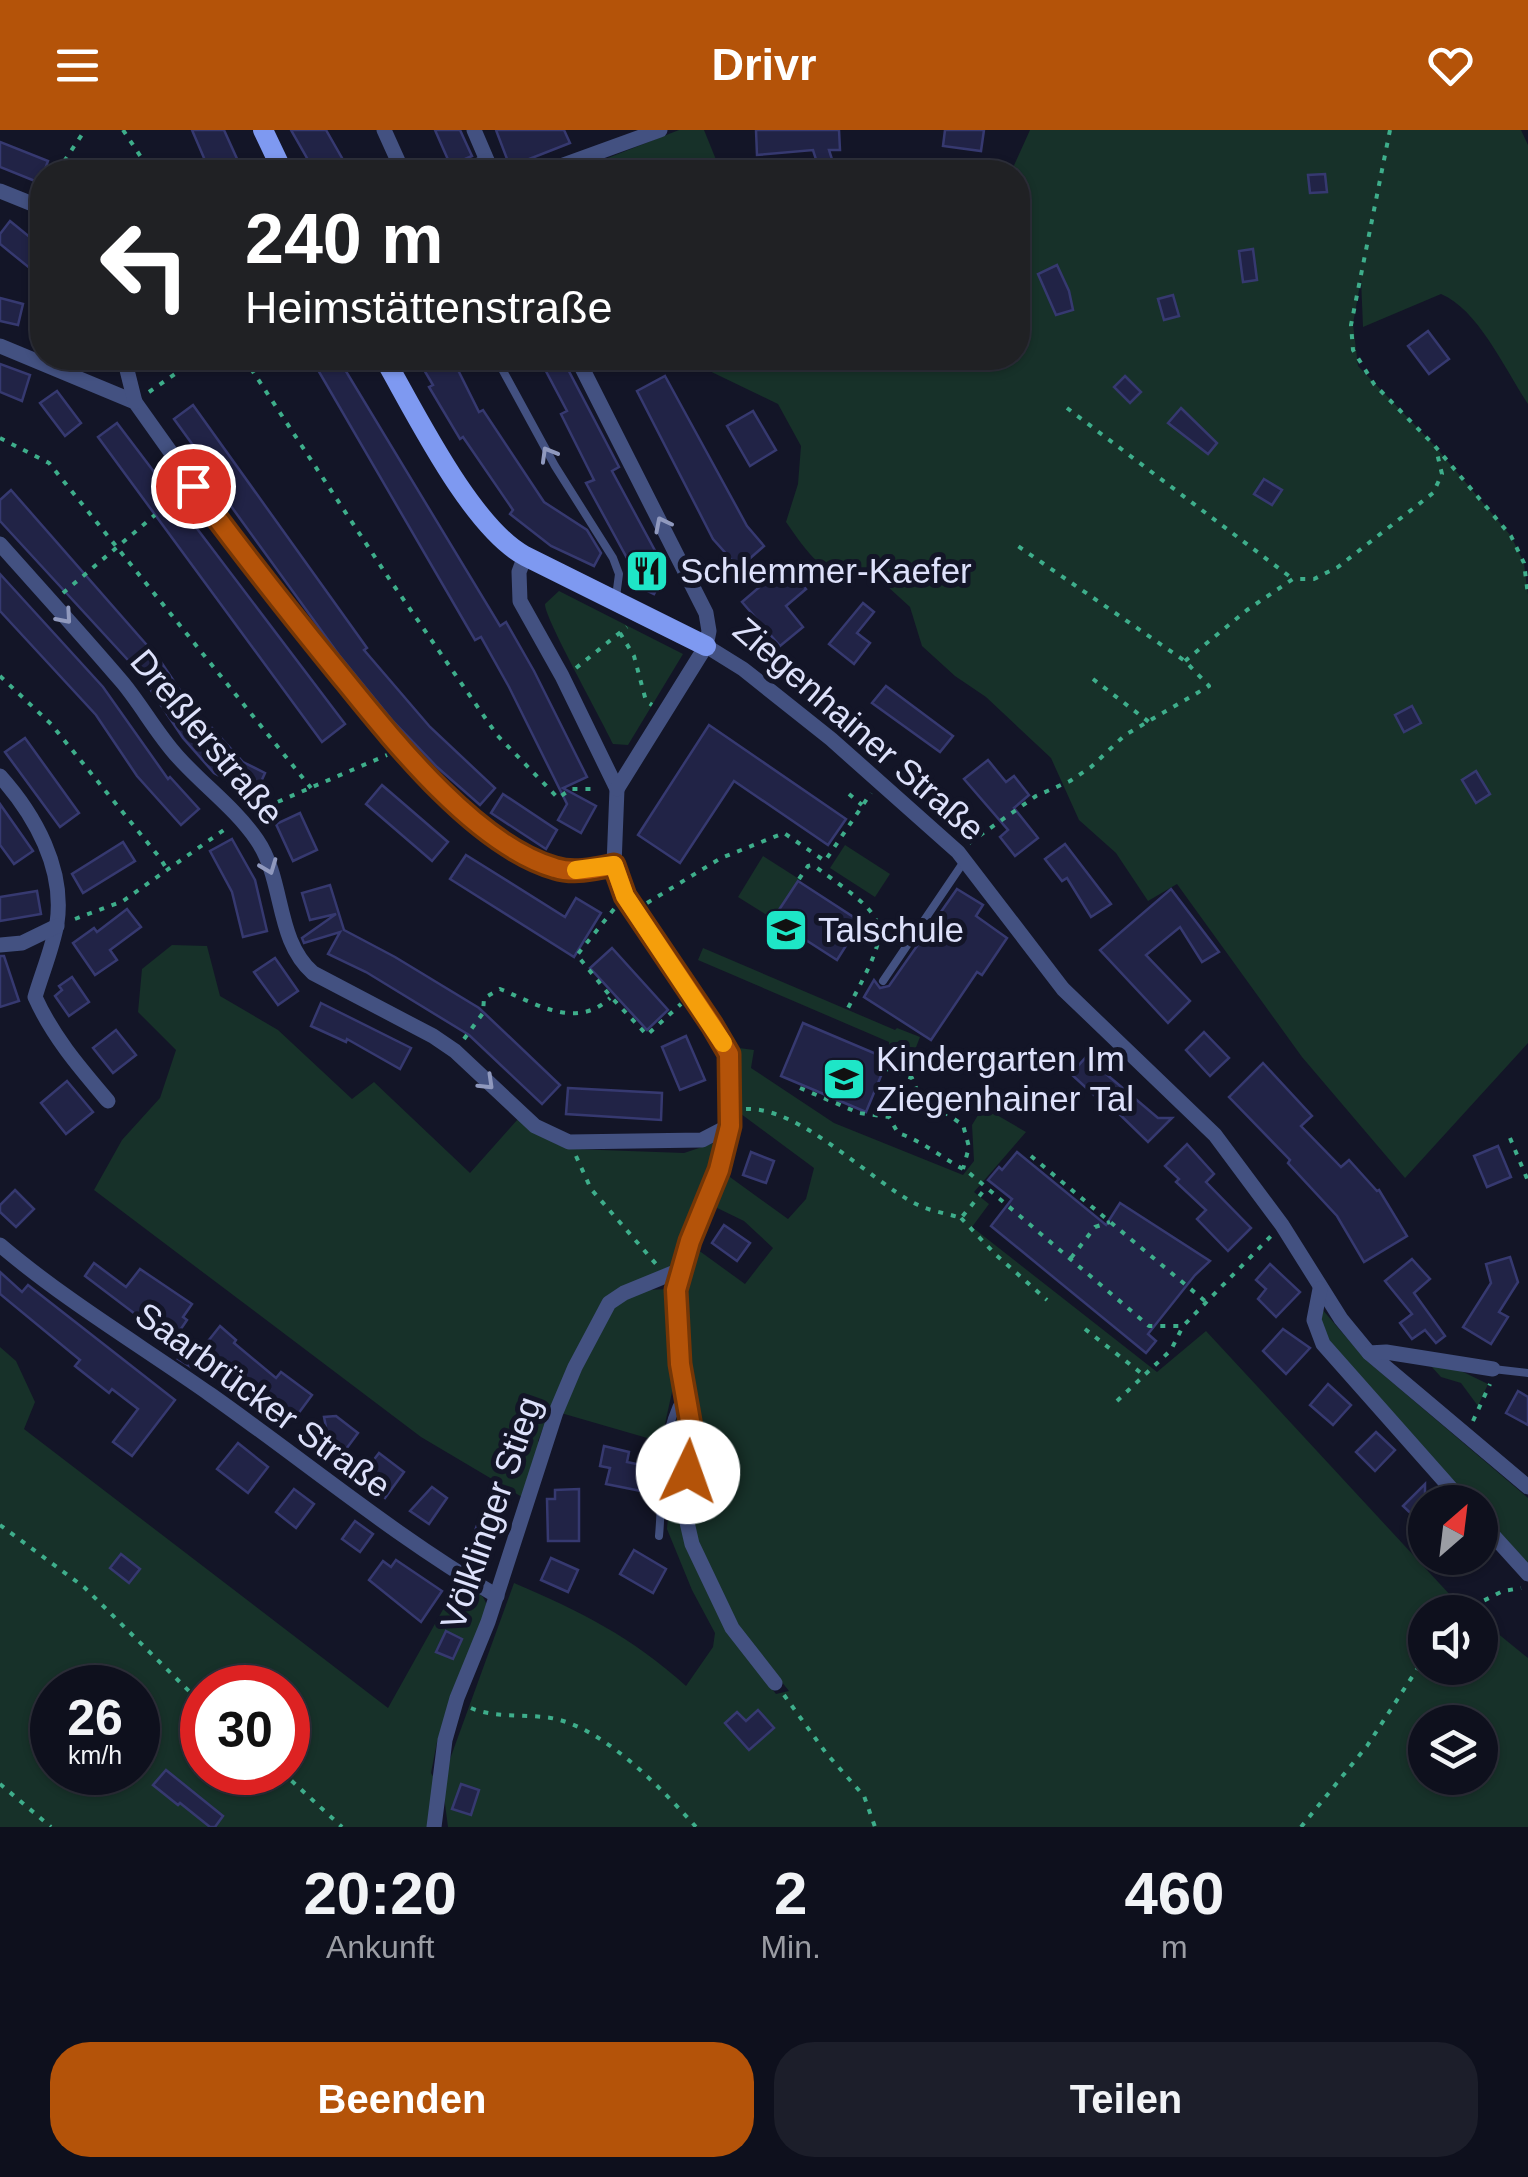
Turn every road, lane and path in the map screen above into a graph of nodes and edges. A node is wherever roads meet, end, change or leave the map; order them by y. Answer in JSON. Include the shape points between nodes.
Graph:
{"nodes":[{"id":1,"x":86,"y":130,"type":"edge"},
{"id":2,"x":123,"y":130,"type":"edge"},
{"id":3,"x":263,"y":130,"type":"edge"},
{"id":4,"x":384,"y":130,"type":"edge"},
{"id":5,"x":474,"y":130,"type":"edge"},
{"id":6,"x":660,"y":130,"type":"edge"},
{"id":7,"x":1390,"y":130,"type":"edge"},
{"id":8,"x":65,"y":160,"type":"edge"},
{"id":9,"x":143,"y":160,"type":"edge"},
{"id":10,"x":277,"y":160,"type":"edge"},
{"id":11,"x":398,"y":160,"type":"edge"},
{"id":12,"x":487,"y":160,"type":"edge"},
{"id":13,"x":577,"y":160,"type":"edge"},
{"id":14,"x":0,"y":190,"type":"edge"},
{"id":15,"x":30,"y":203,"type":"edge"},
{"id":16,"x":0,"y":346,"type":"edge"},
{"id":17,"x":30,"y":358,"type":"edge"},
{"id":18,"x":58,"y":370,"type":"edge"},
{"id":19,"x":127,"y":370,"type":"edge"},
{"id":20,"x":181,"y":370,"type":"edge"},
{"id":21,"x":252,"y":370,"type":"edge"},
{"id":22,"x":391,"y":370,"type":"edge"},
{"id":23,"x":503,"y":370,"type":"edge"},
{"id":24,"x":583,"y":370,"type":"edge"},
{"id":25,"x":135,"y":402,"type":"junction"},
{"id":26,"x":1067,"y":408,"type":"dead end"},
{"id":27,"x":0,"y":438,"type":"edge"},
{"id":28,"x":1434,"y":444,"type":"junction"},
{"id":29,"x":155,"y":515,"type":"dead end"},
{"id":30,"x":1012,"y":542,"type":"dead end"},
{"id":31,"x":0,"y":544,"type":"edge"},
{"id":32,"x":116,"y":547,"type":"junction"},
{"id":33,"x":526,"y":556,"type":"junction"},
{"id":34,"x":1294,"y":579,"type":"junction"},
{"id":35,"x":71,"y":586,"type":"dead end"},
{"id":36,"x":1528,"y":595,"type":"edge"},
{"id":37,"x":615,"y":601,"type":"junction"},
{"id":38,"x":630,"y":623,"type":"dead end"},
{"id":39,"x":620,"y":633,"type":"junction"},
{"id":40,"x":706,"y":646,"type":"junction"},
{"id":41,"x":1186,"y":661,"type":"junction"},
{"id":42,"x":574,"y":670,"type":"dead end"},
{"id":43,"x":0,"y":676,"type":"edge"},
{"id":44,"x":1093,"y":680,"type":"dead end"},
{"id":45,"x":646,"y":701,"type":"dead end"},
{"id":46,"x":1148,"y":722,"type":"junction"},
{"id":47,"x":401,"y":749,"type":"junction"},
{"id":48,"x":0,"y":776,"type":"edge"},
{"id":49,"x":880,"y":781,"type":"junction"},
{"id":50,"x":311,"y":788,"type":"junction"},
{"id":51,"x":617,"y":789,"type":"junction"},
{"id":52,"x":848,"y":794,"type":"dead end"},
{"id":53,"x":862,"y":805,"type":"junction"},
{"id":54,"x":241,"y":817,"type":"junction"},
{"id":55,"x":971,"y":842,"type":"dead end"},
{"id":56,"x":965,"y":860,"type":"junction"},
{"id":57,"x":825,"y":861,"type":"junction"},
{"id":58,"x":614,"y":865,"type":"junction"},
{"id":59,"x":168,"y":872,"type":"junction"},
{"id":60,"x":824,"y":873,"type":"junction"},
{"id":61,"x":799,"y":879,"type":"dead end"},
{"id":62,"x":625,"y":896,"type":"junction"},
{"id":63,"x":649,"y":902,"type":"dead end"},
{"id":64,"x":57,"y":926,"type":"junction"},
{"id":65,"x":0,"y":945,"type":"edge"},
{"id":66,"x":884,"y":981,"type":"dead end"},
{"id":67,"x":692,"y":994,"type":"junction"},
{"id":68,"x":611,"y":998,"type":"junction"},
{"id":69,"x":847,"y":1010,"type":"dead end"},
{"id":70,"x":455,"y":1051,"type":"junction"},
{"id":71,"x":884,"y":1068,"type":"dead end"},
{"id":72,"x":800,"y":1088,"type":"dead end"},
{"id":73,"x":108,"y":1101,"type":"dead end"},
{"id":74,"x":731,"y":1118,"type":"junction"},
{"id":75,"x":1510,"y":1138,"type":"dead end"},
{"id":76,"x":568,"y":1142,"type":"junction"},
{"id":77,"x":1031,"y":1156,"type":"dead end"},
{"id":78,"x":965,"y":1170,"type":"junction"},
{"id":79,"x":1528,"y":1180,"type":"edge"},
{"id":80,"x":986,"y":1188,"type":"junction"},
{"id":81,"x":961,"y":1218,"type":"junction"},
{"id":82,"x":1110,"y":1222,"type":"junction"},
{"id":83,"x":1282,"y":1224,"type":"junction"},
{"id":84,"x":0,"y":1245,"type":"edge"},
{"id":85,"x":1070,"y":1259,"type":"junction"},
{"id":86,"x":673,"y":1273,"type":"junction"},
{"id":87,"x":1320,"y":1289,"type":"junction"},
{"id":88,"x":1047,"y":1300,"type":"dead end"},
{"id":89,"x":1205,"y":1301,"type":"junction"},
{"id":90,"x":1184,"y":1326,"type":"junction"},
{"id":91,"x":1085,"y":1329,"type":"dead end"},
{"id":92,"x":1369,"y":1353,"type":"junction"},
{"id":93,"x":1492,"y":1369,"type":"junction"},
{"id":94,"x":1528,"y":1373,"type":"edge"},
{"id":95,"x":1146,"y":1377,"type":"junction"},
{"id":96,"x":684,"y":1392,"type":"junction"},
{"id":97,"x":1117,"y":1402,"type":"dead end"},
{"id":98,"x":1467,"y":1434,"type":"junction"},
{"id":99,"x":1448,"y":1485,"type":"edge"},
{"id":100,"x":1528,"y":1486,"type":"edge"},
{"id":101,"x":0,"y":1525,"type":"edge"},
{"id":102,"x":659,"y":1536,"type":"dead end"},
{"id":103,"x":1498,"y":1541,"type":"edge"},
{"id":104,"x":1528,"y":1574,"type":"edge"},
{"id":105,"x":1528,"y":1586,"type":"edge"},
{"id":106,"x":1495,"y":1595,"type":"edge"},
{"id":107,"x":497,"y":1596,"type":"junction"},
{"id":108,"x":467,"y":1673,"type":"junction"},
{"id":109,"x":180,"y":1682,"type":"edge"},
{"id":110,"x":775,"y":1683,"type":"joint"},
{"id":111,"x":1408,"y":1684,"type":"edge"},
{"id":112,"x":0,"y":1784,"type":"edge"},
{"id":113,"x":307,"y":1795,"type":"edge"},
{"id":114,"x":51,"y":1827,"type":"edge"},
{"id":115,"x":342,"y":1827,"type":"edge"},
{"id":116,"x":434,"y":1827,"type":"edge"},
{"id":117,"x":696,"y":1827,"type":"edge"},
{"id":118,"x":876,"y":1827,"type":"edge"},
{"id":119,"x":1301,"y":1827,"type":"edge"}],
"edges":[{"from":1,"to":8,"type":"path"},
{"from":2,"to":9,"type":"path"},
{"from":3,"to":10,"type":"street"},
{"from":4,"to":11,"type":"street"},
{"from":5,"to":12,"type":"street"},
{"from":6,"to":13,"type":"street"},
{"from":7,"to":28,"type":"path","via":[[1359,276],[1353,350],[1374,384]]},
{"from":14,"to":15,"type":"street"},
{"from":16,"to":17,"type":"street"},
{"from":18,"to":25,"type":"street"},
{"from":19,"to":25,"type":"street"},
{"from":20,"to":25,"type":"path"},
{"from":21,"to":51,"type":"path","via":[[496,735],[558,798],[571,789]]},
{"from":22,"to":33,"type":"street","via":[[484,520]]},
{"from":37,"to":23,"type":"lane","one_way":true,"via":[[620,574],[613,558]]},
{"from":40,"to":24,"type":"street","name":"Ziegenhainer Straße","one_way":true,"via":[[706,612]]},
{"from":25,"to":47,"type":"street","via":[[243,554]]},
{"from":26,"to":34,"type":"path"},
{"from":27,"to":32,"type":"path","via":[[49,463]]},
{"from":28,"to":34,"type":"path","via":[[1442,474],[1433,493],[1338,567],[1314,579]]},
{"from":28,"to":36,"type":"path","via":[[1511,536],[1524,563]]},
{"from":29,"to":32,"type":"path"},
{"from":30,"to":41,"type":"path"},
{"from":31,"to":54,"type":"street","name":"Dreßlerstraße","one_way":true,"via":[[126,686],[177,756]]},
{"from":32,"to":35,"type":"path"},
{"from":32,"to":50,"type":"path"},
{"from":33,"to":37,"type":"street"},
{"from":33,"to":51,"type":"street","via":[[520,601]]},
{"from":34,"to":41,"type":"path"},
{"from":37,"to":40,"type":"street"},
{"from":38,"to":39,"type":"path"},
{"from":39,"to":42,"type":"path"},
{"from":39,"to":45,"type":"path"},
{"from":40,"to":49,"type":"street","name":"Ziegenhainer Straße"},
{"from":40,"to":51,"type":"street"},
{"from":41,"to":46,"type":"path","via":[[1209,686]]},
{"from":43,"to":59,"type":"path","via":[[50,724]]},
{"from":44,"to":46,"type":"path"},
{"from":46,"to":55,"type":"path","via":[[1091,767]]},
{"from":47,"to":50,"type":"path"},
{"from":47,"to":58,"type":"street","via":[[458,808],[513,848],[555,869]]},
{"from":48,"to":64,"type":"street","via":[[21,800],[51,858]]},
{"from":49,"to":53,"type":"path"},
{"from":49,"to":56,"type":"street","name":"Ziegenhainer Straße"},
{"from":50,"to":54,"type":"path"},
{"from":51,"to":58,"type":"street"},
{"from":52,"to":53,"type":"path"},
{"from":53,"to":57,"type":"path"},
{"from":54,"to":59,"type":"path"},
{"from":54,"to":70,"type":"street","name":"Dreßlerstraße","one_way":true,"via":[[274,876],[300,962]]},
{"from":56,"to":66,"type":"lane"},
{"from":56,"to":83,"type":"street","name":"Ziegenhainer Straße","via":[[1064,988],[1215,1135]]},
{"from":57,"to":60,"type":"path"},
{"from":57,"to":63,"type":"path","via":[[784,833],[721,858]]},
{"from":58,"to":62,"type":"street"},
{"from":59,"to":64,"type":"path","via":[[123,902]]},
{"from":60,"to":61,"type":"path","via":[[808,866]]},
{"from":60,"to":69,"type":"path","via":[[878,919],[876,955]]},
{"from":62,"to":67,"type":"street"},
{"from":62,"to":68,"type":"path","via":[[577,955]]},
{"from":64,"to":65,"type":"street"},
{"from":64,"to":73,"type":"street","via":[[35,997],[56,1037]]},
{"from":67,"to":68,"type":"path","via":[[648,1034]]},
{"from":67,"to":74,"type":"street","via":[[729,1054]]},
{"from":68,"to":70,"type":"path","via":[[598,1010],[566,1016],[500,989],[484,998],[483,1012]]},
{"from":70,"to":76,"type":"street","name":"Dreßlerstraße","one_way":true,"via":[[535,1126]]},
{"from":71,"to":78,"type":"path","via":[[912,1078],[919,1095],[963,1125],[969,1147]]},
{"from":72,"to":78,"type":"path","via":[[859,1113],[888,1117],[898,1133]]},
{"from":74,"to":76,"type":"street","via":[[702,1140]]},
{"from":74,"to":81,"type":"path","via":[[761,1108],[820,1137],[916,1204]]},
{"from":74,"to":86,"type":"street","via":[[719,1170]]},
{"from":75,"to":79,"type":"path"},
{"from":76,"to":86,"type":"path","via":[[592,1188]]},
{"from":77,"to":82,"type":"path"},
{"from":78,"to":80,"type":"path"},
{"from":80,"to":81,"type":"path"},
{"from":80,"to":85,"type":"path"},
{"from":81,"to":88,"type":"path"},
{"from":82,"to":85,"type":"path","via":[[1095,1227]]},
{"from":82,"to":89,"type":"path"},
{"from":83,"to":87,"type":"street","name":"Ziegenhainer Straße"},
{"from":83,"to":89,"type":"path"},
{"from":84,"to":107,"type":"street","name":"Saarbrücker Straße","via":[[388,1527]]},
{"from":85,"to":90,"type":"path","via":[[1150,1326]]},
{"from":86,"to":96,"type":"street"},
{"from":86,"to":107,"type":"street","name":"Völklinger Stieg","via":[[624,1292],[596,1322],[556,1412]]},
{"from":87,"to":92,"type":"street","name":"Ziegenhainer Straße"},
{"from":87,"to":99,"type":"street","name":"Ziegenhainer Straße","via":[[1314,1320],[1323,1344]]},
{"from":89,"to":90,"type":"path"},
{"from":90,"to":95,"type":"path"},
{"from":91,"to":95,"type":"path"},
{"from":92,"to":93,"type":"street"},
{"from":92,"to":98,"type":"street","name":"Ziegenhainer Straße"},
{"from":93,"to":94,"type":"lane"},
{"from":93,"to":98,"type":"path"},
{"from":95,"to":97,"type":"path"},
{"from":96,"to":102,"type":"lane","via":[[666,1448]]},
{"from":96,"to":110,"type":"street","via":[[693,1438],[683,1505],[692,1544],[732,1628]]},
{"from":98,"to":100,"type":"street","name":"Ziegenhainer Straße"},
{"from":101,"to":109,"type":"path","via":[[84,1586]]},
{"from":103,"to":104,"type":"street"},
{"from":105,"to":106,"type":"path"},
{"from":107,"to":108,"type":"street","name":"Völklinger Stieg"},
{"from":108,"to":116,"type":"street","name":"Völklinger Stieg","via":[[445,1740]]},
{"from":108,"to":117,"type":"path","via":[[462,1702],[474,1711],[556,1719],[590,1733],[664,1791]]},
{"from":110,"to":118,"type":"path","via":[[864,1796]]},
{"from":111,"to":119,"type":"path","via":[[1368,1746]]},
{"from":112,"to":114,"type":"path"},
{"from":113,"to":115,"type":"path"}]}
